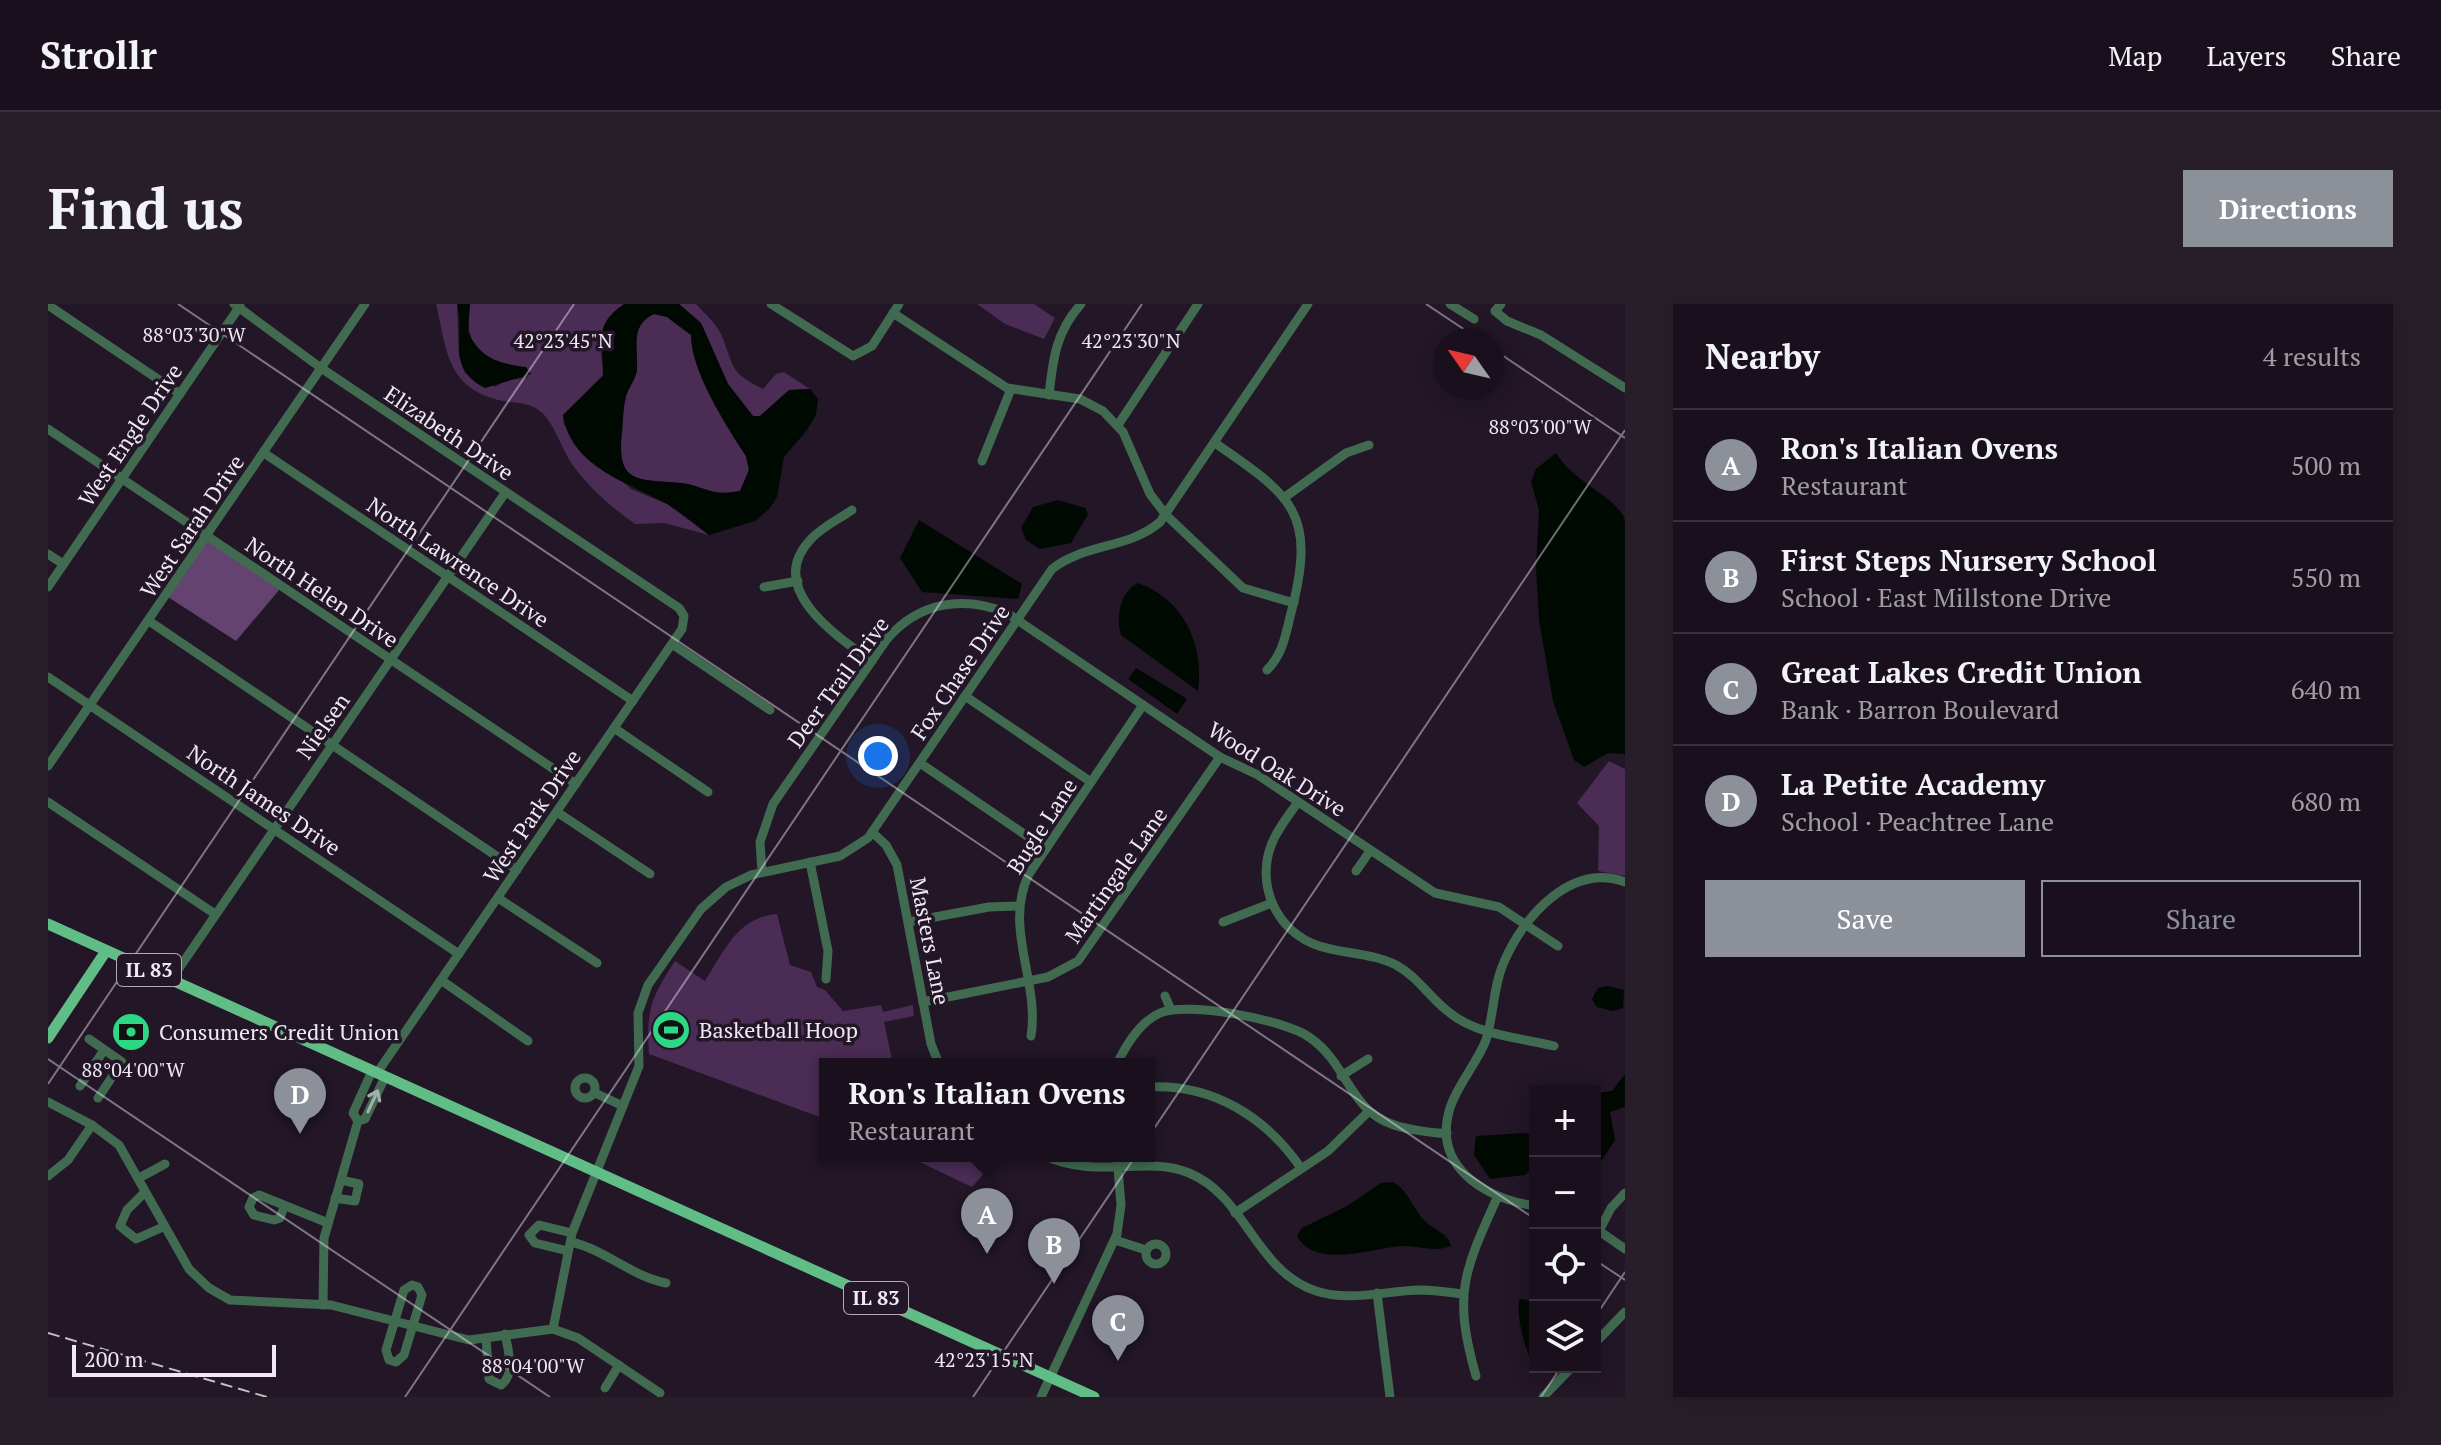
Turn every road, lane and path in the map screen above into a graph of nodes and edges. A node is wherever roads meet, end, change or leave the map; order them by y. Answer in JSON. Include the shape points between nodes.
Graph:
{"nodes":[{"id":1,"x":365,"y":304,"type":"edge"},
{"id":2,"x":771,"y":304,"type":"edge"},
{"id":3,"x":1081,"y":304,"type":"edge"},
{"id":4,"x":1198,"y":304,"type":"edge"},
{"id":5,"x":1308,"y":304,"type":"edge"},
{"id":6,"x":1450,"y":304,"type":"edge"},
{"id":7,"x":48,"y":305,"type":"edge"},
{"id":8,"x":238,"y":305,"type":"edge"},
{"id":9,"x":896,"y":308,"type":"edge"},
{"id":10,"x":1498,"y":308,"type":"edge"},
{"id":11,"x":1474,"y":319,"type":"dead end"},
{"id":12,"x":321,"y":368,"type":"junction"},
{"id":13,"x":1625,"y":388,"type":"edge"},
{"id":14,"x":1011,"y":389,"type":"junction"},
{"id":15,"x":180,"y":394,"type":"junction"},
{"id":16,"x":1049,"y":395,"type":"junction"},
{"id":17,"x":1118,"y":425,"type":"junction"},
{"id":18,"x":48,"y":429,"type":"edge"},
{"id":19,"x":1215,"y":443,"type":"junction"},
{"id":20,"x":1369,"y":445,"type":"dead end"},
{"id":21,"x":264,"y":453,"type":"junction"},
{"id":22,"x":982,"y":461,"type":"dead end"},
{"id":23,"x":122,"y":479,"type":"junction"},
{"id":24,"x":505,"y":493,"type":"junction"},
{"id":25,"x":1285,"y":497,"type":"junction"},
{"id":26,"x":852,"y":510,"type":"dead end"},
{"id":27,"x":1166,"y":515,"type":"junction"},
{"id":28,"x":207,"y":536,"type":"junction"},
{"id":29,"x":48,"y":554,"type":"edge"},
{"id":30,"x":63,"y":564,"type":"junction"},
{"id":31,"x":448,"y":577,"type":"junction"},
{"id":32,"x":798,"y":581,"type":"junction"},
{"id":33,"x":48,"y":587,"type":"edge"},
{"id":34,"x":647,"y":587,"type":"joint"},
{"id":35,"x":764,"y":587,"type":"dead end"},
{"id":36,"x":1294,"y":603,"type":"junction"},
{"id":37,"x":1016,"y":620,"type":"junction"},
{"id":38,"x":149,"y":621,"type":"junction"},
{"id":39,"x":672,"y":644,"type":"junction"},
{"id":40,"x":391,"y":660,"type":"junction"},
{"id":41,"x":872,"y":661,"type":"junction"},
{"id":42,"x":1267,"y":670,"type":"dead end"},
{"id":43,"x":48,"y":677,"type":"edge"},
{"id":44,"x":965,"y":696,"type":"junction"},
{"id":45,"x":633,"y":701,"type":"junction"},
{"id":46,"x":90,"y":705,"type":"junction"},
{"id":47,"x":1143,"y":705,"type":"junction"},
{"id":48,"x":770,"y":710,"type":"dead end"},
{"id":49,"x":614,"y":728,"type":"junction"},
{"id":50,"x":332,"y":745,"type":"junction"},
{"id":51,"x":1220,"y":757,"type":"junction"},
{"id":52,"x":920,"y":763,"type":"junction"},
{"id":53,"x":48,"y":766,"type":"edge"},
{"id":54,"x":1091,"y":782,"type":"junction"},
{"id":55,"x":576,"y":784,"type":"junction"},
{"id":56,"x":708,"y":792,"type":"dead end"},
{"id":57,"x":48,"y":802,"type":"edge"},
{"id":58,"x":1298,"y":802,"type":"junction"},
{"id":59,"x":557,"y":812,"type":"junction"},
{"id":60,"x":273,"y":828,"type":"junction"},
{"id":61,"x":872,"y":832,"type":"junction"},
{"id":62,"x":1046,"y":849,"type":"junction"},
{"id":63,"x":1370,"y":851,"type":"junction"},
{"id":64,"x":810,"y":862,"type":"junction"},
{"id":65,"x":517,"y":870,"type":"junction"},
{"id":66,"x":1356,"y":871,"type":"dead end"},
{"id":67,"x":762,"y":872,"type":"junction"},
{"id":68,"x":650,"y":874,"type":"dead end"},
{"id":69,"x":1625,"y":882,"type":"edge"},
{"id":70,"x":498,"y":898,"type":"junction"},
{"id":71,"x":1272,"y":903,"type":"junction"},
{"id":72,"x":1019,"y":906,"type":"junction"},
{"id":73,"x":215,"y":914,"type":"junction"},
{"id":74,"x":908,"y":922,"type":"junction"},
{"id":75,"x":1223,"y":922,"type":"dead end"},
{"id":76,"x":48,"y":924,"type":"edge"},
{"id":77,"x":1527,"y":925,"type":"junction"},
{"id":78,"x":1558,"y":946,"type":"dead end"},
{"id":79,"x":106,"y":951,"type":"junction"},
{"id":80,"x":459,"y":954,"type":"junction"},
{"id":81,"x":597,"y":963,"type":"dead end"},
{"id":82,"x":826,"y":979,"type":"dead end"},
{"id":83,"x":171,"y":980,"type":"junction"},
{"id":84,"x":441,"y":980,"type":"junction"},
{"id":85,"x":1028,"y":981,"type":"junction"},
{"id":86,"x":1165,"y":996,"type":"dead end"},
{"id":87,"x":923,"y":1002,"type":"junction"},
{"id":88,"x":1171,"y":1010,"type":"junction"},
{"id":89,"x":1489,"y":1030,"type":"junction"},
{"id":90,"x":1031,"y":1036,"type":"dead end"},
{"id":91,"x":48,"y":1038,"type":"edge"},
{"id":92,"x":89,"y":1039,"type":"dead end"},
{"id":93,"x":528,"y":1041,"type":"dead end"},
{"id":94,"x":1554,"y":1046,"type":"dead end"},
{"id":95,"x":104,"y":1050,"type":"junction"},
{"id":96,"x":937,"y":1058,"type":"edge"},
{"id":97,"x":1121,"y":1058,"type":"edge"},
{"id":98,"x":1368,"y":1059,"type":"dead end"},
{"id":99,"x":378,"y":1073,"type":"junction"},
{"id":100,"x":1341,"y":1076,"type":"junction"},
{"id":101,"x":80,"y":1086,"type":"dead end"},
{"id":102,"x":1155,"y":1087,"type":"edge"},
{"id":103,"x":595,"y":1093,"type":"dead end"},
{"id":104,"x":98,"y":1098,"type":"dead end"},
{"id":105,"x":48,"y":1102,"type":"edge"},
{"id":106,"x":623,"y":1106,"type":"junction"},
{"id":107,"x":1368,"y":1112,"type":"junction"},
{"id":108,"x":92,"y":1125,"type":"junction"},
{"id":109,"x":1447,"y":1133,"type":"junction"},
{"id":110,"x":1063,"y":1162,"type":"edge"},
{"id":111,"x":1117,"y":1162,"type":"edge"},
{"id":112,"x":165,"y":1164,"type":"dead end"},
{"id":113,"x":1301,"y":1168,"type":"junction"},
{"id":114,"x":1117,"y":1169,"type":"junction"},
{"id":115,"x":595,"y":1171,"type":"junction"},
{"id":116,"x":48,"y":1176,"type":"edge"},
{"id":117,"x":139,"y":1178,"type":"junction"},
{"id":118,"x":341,"y":1180,"type":"junction"},
{"id":119,"x":144,"y":1193,"type":"junction"},
{"id":120,"x":1625,"y":1193,"type":"edge"},
{"id":121,"x":335,"y":1198,"type":"junction"},
{"id":122,"x":1497,"y":1198,"type":"junction"},
{"id":123,"x":1529,"y":1205,"type":"edge"},
{"id":124,"x":284,"y":1207,"type":"dead end"},
{"id":125,"x":1235,"y":1213,"type":"junction"},
{"id":126,"x":328,"y":1223,"type":"junction"},
{"id":127,"x":163,"y":1227,"type":"junction"},
{"id":128,"x":1598,"y":1229,"type":"edge"},
{"id":129,"x":1601,"y":1233,"type":"edge"},
{"id":130,"x":1115,"y":1240,"type":"junction"},
{"id":131,"x":570,"y":1242,"type":"junction"},
{"id":132,"x":1625,"y":1249,"type":"edge"},
{"id":133,"x":1146,"y":1250,"type":"dead end"},
{"id":134,"x":666,"y":1283,"type":"dead end"},
{"id":135,"x":1377,"y":1293,"type":"junction"},
{"id":136,"x":1462,"y":1294,"type":"junction"},
{"id":137,"x":323,"y":1305,"type":"junction"},
{"id":138,"x":1625,"y":1312,"type":"edge"},
{"id":139,"x":394,"y":1321,"type":"junction"},
{"id":140,"x":413,"y":1326,"type":"junction"},
{"id":141,"x":553,"y":1329,"type":"junction"},
{"id":142,"x":505,"y":1334,"type":"junction"},
{"id":143,"x":1601,"y":1337,"type":"edge"},
{"id":144,"x":486,"y":1338,"type":"junction"},
{"id":145,"x":619,"y":1365,"type":"junction"},
{"id":146,"x":1566,"y":1373,"type":"edge"},
{"id":147,"x":1476,"y":1376,"type":"dead end"},
{"id":148,"x":1049,"y":1378,"type":"junction"},
{"id":149,"x":605,"y":1388,"type":"dead end"},
{"id":150,"x":660,"y":1393,"type":"dead end"},
{"id":151,"x":1041,"y":1397,"type":"edge"},
{"id":152,"x":1094,"y":1397,"type":"edge"},
{"id":153,"x":1390,"y":1397,"type":"edge"},
{"id":154,"x":1543,"y":1397,"type":"edge"}],
"edges":[{"from":1,"to":12,"type":"street","name":"West Sarah Drive"},
{"from":2,"to":9,"type":"street","via":[[842,352],[858,356],[872,346]]},
{"from":3,"to":16,"type":"street","via":[[1056,343]]},
{"from":4,"to":17,"type":"street"},
{"from":5,"to":19,"type":"street","name":"Fox Chase Drive"},
{"from":6,"to":11,"type":"street"},
{"from":7,"to":15,"type":"street"},
{"from":8,"to":12,"type":"street","name":"Elizabeth Drive"},
{"from":8,"to":15,"type":"street","name":"West Engle Drive"},
{"from":9,"to":14,"type":"street"},
{"from":10,"to":13,"type":"street","via":[[1507,321],[1541,335]]},
{"from":12,"to":21,"type":"street","name":"West Sarah Drive"},
{"from":12,"to":24,"type":"street","name":"Elizabeth Drive"},
{"from":14,"to":16,"type":"street"},
{"from":14,"to":22,"type":"street"},
{"from":15,"to":23,"type":"street","name":"West Engle Drive"},
{"from":16,"to":17,"type":"street","via":[[1090,403]]},
{"from":17,"to":27,"type":"street"},
{"from":18,"to":23,"type":"street","name":"North Helen Drive"},
{"from":19,"to":25,"type":"street","via":[[1273,482]]},
{"from":19,"to":27,"type":"street","name":"Fox Chase Drive"},
{"from":20,"to":25,"type":"street","via":[[1346,453]]},
{"from":21,"to":28,"type":"street","name":"West Sarah Drive"},
{"from":21,"to":31,"type":"street","name":"North Lawrence Drive"},
{"from":23,"to":28,"type":"street","name":"North Helen Drive"},
{"from":23,"to":30,"type":"street","name":"West Engle Drive"},
{"from":24,"to":31,"type":"street","name":"Nielsen"},
{"from":24,"to":34,"type":"street","name":"Elizabeth Drive"},
{"from":25,"to":36,"type":"street","via":[[1303,552]]},
{"from":26,"to":32,"type":"street","via":[[806,544],[797,563]]},
{"from":27,"to":36,"type":"street","via":[[1243,588]]},
{"from":27,"to":37,"type":"street","name":"Fox Chase Drive","via":[[1142,535],[1068,557],[1052,569]]},
{"from":28,"to":38,"type":"street","name":"West Sarah Drive"},
{"from":28,"to":40,"type":"street","name":"North Helen Drive"},
{"from":29,"to":30,"type":"street"},
{"from":30,"to":33,"type":"street","name":"West Engle Drive"},
{"from":31,"to":40,"type":"street","name":"Nielsen"},
{"from":31,"to":45,"type":"street","name":"North Lawrence Drive"},
{"from":32,"to":35,"type":"street"},
{"from":32,"to":41,"type":"street","via":[[820,624]]},
{"from":34,"to":39,"type":"street","name":"West Park Drive","via":[[684,616]]},
{"from":36,"to":42,"type":"street","via":[[1280,658]]},
{"from":37,"to":41,"type":"street","name":"Deer Trail Drive","via":[[979,603],[938,605],[903,622]]},
{"from":37,"to":44,"type":"street","name":"Fox Chase Drive"},
{"from":37,"to":47,"type":"street","name":"Wood Oak Drive"},
{"from":38,"to":46,"type":"street","name":"West Sarah Drive"},
{"from":38,"to":50,"type":"street"},
{"from":39,"to":45,"type":"street","name":"West Park Drive"},
{"from":39,"to":48,"type":"street"},
{"from":40,"to":50,"type":"street","name":"Nielsen"},
{"from":40,"to":55,"type":"street","name":"North Helen Drive"},
{"from":41,"to":67,"type":"street","name":"Deer Trail Drive","via":[[773,804],[760,842]]},
{"from":43,"to":46,"type":"street","name":"North James Drive"},
{"from":44,"to":52,"type":"street","name":"Fox Chase Drive"},
{"from":44,"to":54,"type":"street"},
{"from":45,"to":49,"type":"street","name":"West Park Drive"},
{"from":46,"to":53,"type":"street","name":"West Sarah Drive"},
{"from":46,"to":60,"type":"street","name":"North James Drive"},
{"from":47,"to":51,"type":"street","name":"Wood Oak Drive"},
{"from":47,"to":54,"type":"street","name":"Bugle Lane"},
{"from":49,"to":55,"type":"street","name":"West Park Drive"},
{"from":49,"to":56,"type":"street"},
{"from":50,"to":60,"type":"street","name":"Nielsen"},
{"from":50,"to":65,"type":"street"},
{"from":51,"to":58,"type":"street","name":"Wood Oak Drive"},
{"from":51,"to":85,"type":"street","name":"Martingale Lane","via":[[1087,953],[1055,974]]},
{"from":52,"to":61,"type":"street","name":"Fox Chase Drive"},
{"from":52,"to":62,"type":"street"},
{"from":54,"to":62,"type":"street","name":"Bugle Lane"},
{"from":55,"to":59,"type":"street","name":"West Park Drive"},
{"from":57,"to":73,"type":"street"},
{"from":58,"to":63,"type":"street","name":"Wood Oak Drive"},
{"from":58,"to":71,"type":"street","via":[[1268,855]]},
{"from":59,"to":65,"type":"street","name":"West Park Drive"},
{"from":59,"to":68,"type":"street"},
{"from":60,"to":73,"type":"street","name":"Nielsen"},
{"from":60,"to":80,"type":"street","name":"North James Drive"},
{"from":61,"to":64,"type":"street","name":"Fox Chase Drive","via":[[850,851]]},
{"from":61,"to":74,"type":"street","name":"Masters Lane","via":[[897,865]]},
{"from":62,"to":72,"type":"street","name":"Bugle Lane","via":[[1025,883]]},
{"from":63,"to":66,"type":"street"},
{"from":63,"to":77,"type":"street","name":"Wood Oak Drive","via":[[1445,898],[1491,904]]},
{"from":64,"to":67,"type":"street","name":"Fox Chase Drive"},
{"from":64,"to":82,"type":"street","via":[[828,951]]},
{"from":65,"to":70,"type":"street","name":"West Park Drive"},
{"from":67,"to":106,"type":"street","name":"Fox Chase Drive","via":[[738,879],[709,900],[648,985],[638,1013],[639,1066]]},
{"from":69,"to":77,"type":"street","via":[[1598,878],[1567,886]]},
{"from":70,"to":80,"type":"street","name":"West Park Drive"},
{"from":70,"to":81,"type":"street"},
{"from":71,"to":75,"type":"street"},
{"from":71,"to":89,"type":"street","via":[[1286,925],[1307,941],[1399,967],[1450,1013]]},
{"from":72,"to":74,"type":"street"},
{"from":72,"to":85,"type":"street","name":"Bugle Lane"},
{"from":73,"to":83,"type":"street","name":"Nielsen"},
{"from":74,"to":87,"type":"street","name":"Masters Lane"},
{"from":76,"to":79,"type":"main road","number":"IL 83"},
{"from":77,"to":78,"type":"street","name":"Wood Oak Drive"},
{"from":77,"to":89,"type":"street","via":[[1504,961]]},
{"from":79,"to":83,"type":"main road","number":"IL 83"},
{"from":79,"to":91,"type":"main road"},
{"from":80,"to":84,"type":"street","name":"West Park Drive"},
{"from":83,"to":99,"type":"main road","number":"IL 83"},
{"from":84,"to":93,"type":"street"},
{"from":84,"to":99,"type":"street","name":"West Park Drive"},
{"from":85,"to":87,"type":"street","name":"Martingale Lane"},
{"from":85,"to":90,"type":"street","name":"Bugle Lane"},
{"from":86,"to":88,"type":"street"},
{"from":87,"to":96,"type":"street","name":"Masters Lane"},
{"from":88,"to":97,"type":"street","via":[[1141,1027]]},
{"from":88,"to":100,"type":"street","via":[[1290,1027],[1320,1046]]},
{"from":89,"to":94,"type":"street"},
{"from":89,"to":109,"type":"street","via":[[1450,1107]]},
{"from":92,"to":95,"type":"street"},
{"from":95,"to":101,"type":"street"},
{"from":95,"to":104,"type":"street","via":[[122,1062]]},
{"from":98,"to":100,"type":"street"},
{"from":99,"to":115,"type":"main road","number":"IL 83"},
{"from":99,"to":118,"type":"street","name":"West Park Drive","via":[[353,1113],[358,1121]]},
{"from":100,"to":107,"type":"street"},
{"from":102,"to":113,"type":"street","via":[[1192,1090],[1241,1109],[1280,1140]]},
{"from":103,"to":106,"type":"street"},
{"from":105,"to":108,"type":"street"},
{"from":106,"to":115,"type":"street","name":"Fox Chase Drive"},
{"from":107,"to":109,"type":"street","via":[[1398,1127]]},
{"from":107,"to":113,"type":"street","via":[[1338,1143]]},
{"from":108,"to":116,"type":"street","via":[[68,1160]]},
{"from":108,"to":117,"type":"street","via":[[119,1145]]},
{"from":109,"to":122,"type":"street","via":[[1468,1178]]},
{"from":110,"to":114,"type":"street","via":[[1083,1169]]},
{"from":111,"to":114,"type":"street"},
{"from":112,"to":117,"type":"street"},
{"from":113,"to":125,"type":"street"},
{"from":114,"to":125,"type":"street","via":[[1187,1172],[1213,1187]]},
{"from":114,"to":130,"type":"street","via":[[1121,1205]]},
{"from":115,"to":131,"type":"street","name":"Fox Chase Drive"},
{"from":115,"to":148,"type":"main road","number":"IL 83"},
{"from":117,"to":119,"type":"street"},
{"from":118,"to":121,"type":"street"},
{"from":118,"to":121,"type":"street","via":[[359,1184],[360,1189],[355,1201]]},
{"from":119,"to":127,"type":"street"},
{"from":119,"to":127,"type":"street","via":[[120,1226],[136,1239]]},
{"from":120,"to":128,"type":"street"},
{"from":121,"to":126,"type":"street"},
{"from":122,"to":123,"type":"street"},
{"from":122,"to":136,"type":"street"},
{"from":124,"to":126,"type":"street"},
{"from":125,"to":135,"type":"street","via":[[1272,1263],[1302,1286],[1348,1296]]},
{"from":126,"to":137,"type":"street","via":[[322,1250]]},
{"from":127,"to":137,"type":"street","via":[[197,1279],[230,1300]]},
{"from":129,"to":132,"type":"street"},
{"from":130,"to":133,"type":"street"},
{"from":130,"to":148,"type":"street"},
{"from":131,"to":134,"type":"street","via":[[604,1252],[644,1279]]},
{"from":131,"to":141,"type":"street","name":"Fox Chase Drive"},
{"from":135,"to":136,"type":"street"},
{"from":135,"to":153,"type":"street"},
{"from":136,"to":147,"type":"street","via":[[1462,1319]]},
{"from":137,"to":139,"type":"street"},
{"from":138,"to":143,"type":"street"},
{"from":139,"to":140,"type":"street"},
{"from":139,"to":140,"type":"street","via":[[386,1350],[389,1360],[396,1362],[404,1355]]},
{"from":139,"to":140,"type":"street","via":[[404,1290],[412,1285],[422,1295]]},
{"from":140,"to":144,"type":"street","via":[[455,1339]]},
{"from":141,"to":142,"type":"street"},
{"from":141,"to":145,"type":"street","via":[[578,1338]]},
{"from":142,"to":144,"type":"street"},
{"from":142,"to":144,"type":"street","via":[[510,1360],[501,1385],[489,1379]]},
{"from":145,"to":149,"type":"street"},
{"from":145,"to":150,"type":"street"},
{"from":146,"to":154,"type":"street"},
{"from":148,"to":151,"type":"street"},
{"from":148,"to":152,"type":"main road","number":"IL 83"}]}
